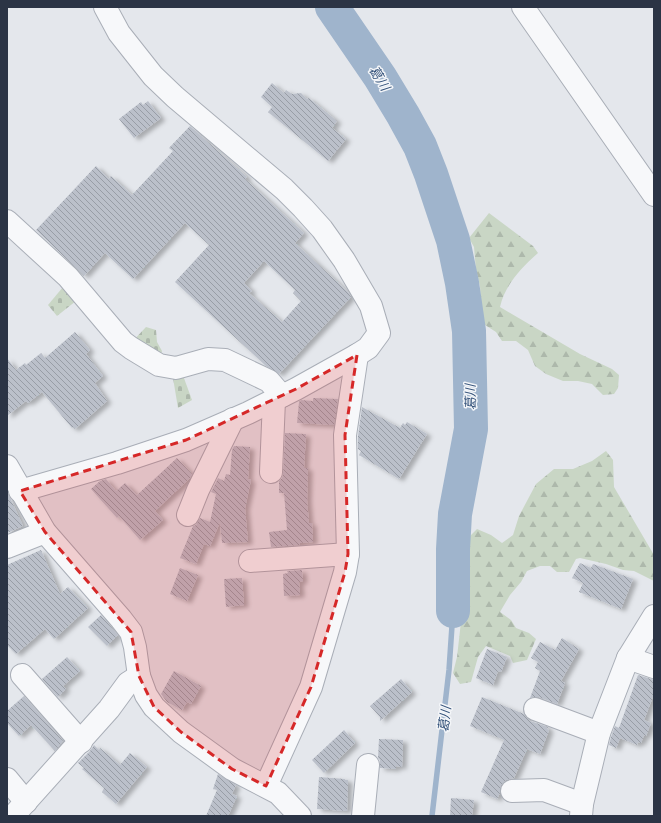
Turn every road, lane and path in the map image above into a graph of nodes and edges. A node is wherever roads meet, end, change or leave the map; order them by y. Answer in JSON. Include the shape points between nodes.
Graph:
{"nodes":[{"id":1,"x":105,"y":7,"type":"edge"},
{"id":2,"x":523,"y":7,"type":"edge"},
{"id":3,"x":654,"y":195,"type":"edge"},
{"id":4,"x":7,"y":221,"type":"edge"},
{"id":5,"x":357,"y":355,"type":"junction"},
{"id":6,"x":278,"y":398,"type":"junction"},
{"id":7,"x":233,"y":419,"type":"junction"},
{"id":8,"x":271,"y":472,"type":"dead end"},
{"id":9,"x":12,"y":480,"type":"edge"},
{"id":10,"x":188,"y":515,"type":"dead end"},
{"id":11,"x":45,"y":532,"type":"junction"},
{"id":12,"x":7,"y":547,"type":"edge"},
{"id":13,"x":348,"y":554,"type":"junction"},
{"id":14,"x":250,"y":561,"type":"dead end"},
{"id":15,"x":654,"y":616,"type":"edge"},
{"id":16,"x":628,"y":658,"type":"junction"},
{"id":17,"x":654,"y":667,"type":"edge"},
{"id":18,"x":22,"y":675,"type":"dead end"},
{"id":19,"x":140,"y":676,"type":"junction"},
{"id":20,"x":535,"y":709,"type":"dead end"},
{"id":21,"x":599,"y":733,"type":"junction"},
{"id":22,"x":81,"y":742,"type":"junction"},
{"id":23,"x":368,"y":765,"type":"dead end"},
{"id":24,"x":7,"y":779,"type":"edge"},
{"id":25,"x":266,"y":786,"type":"junction"},
{"id":26,"x":512,"y":791,"type":"dead end"},
{"id":27,"x":19,"y":809,"type":"edge"},
{"id":28,"x":582,"y":810,"type":"edge"},
{"id":29,"x":300,"y":816,"type":"edge"},
{"id":30,"x":363,"y":816,"type":"edge"}],
"edges":[{"from":1,"to":5,"type":"street","via":[[119,33],[153,76],[284,189],[322,229],[372,306],[379,332],[368,348]]},
{"from":2,"to":3,"type":"street"},
{"from":4,"to":6,"type":"street","via":[[68,277],[123,342],[131,348],[159,365],[176,368],[208,359],[225,360],[269,381]]},
{"from":5,"to":6,"type":"street"},
{"from":5,"to":13,"type":"street","via":[[345,435]]},
{"from":6,"to":7,"type":"street"},
{"from":6,"to":8,"type":"street"},
{"from":7,"to":9,"type":"street","via":[[186,440],[117,463]]},
{"from":7,"to":10,"type":"street"},
{"from":9,"to":11,"type":"street"},
{"from":11,"to":12,"type":"street"},
{"from":11,"to":19,"type":"street","via":[[131,632]]},
{"from":13,"to":14,"type":"street"},
{"from":13,"to":25,"type":"street","via":[[346,572],[311,687]]},
{"from":15,"to":16,"type":"street"},
{"from":16,"to":17,"type":"street"},
{"from":16,"to":21,"type":"street"},
{"from":18,"to":22,"type":"street"},
{"from":19,"to":22,"type":"street","via":[[128,683]]},
{"from":19,"to":25,"type":"street","via":[[146,695],[171,724],[232,769]]},
{"from":20,"to":21,"type":"street"},
{"from":21,"to":28,"type":"street"},
{"from":22,"to":27,"type":"street"},
{"from":23,"to":30,"type":"street"},
{"from":24,"to":27,"type":"street"},
{"from":25,"to":29,"type":"street","via":[[278,793]]},
{"from":26,"to":28,"type":"street","via":[[544,790]]}]}
